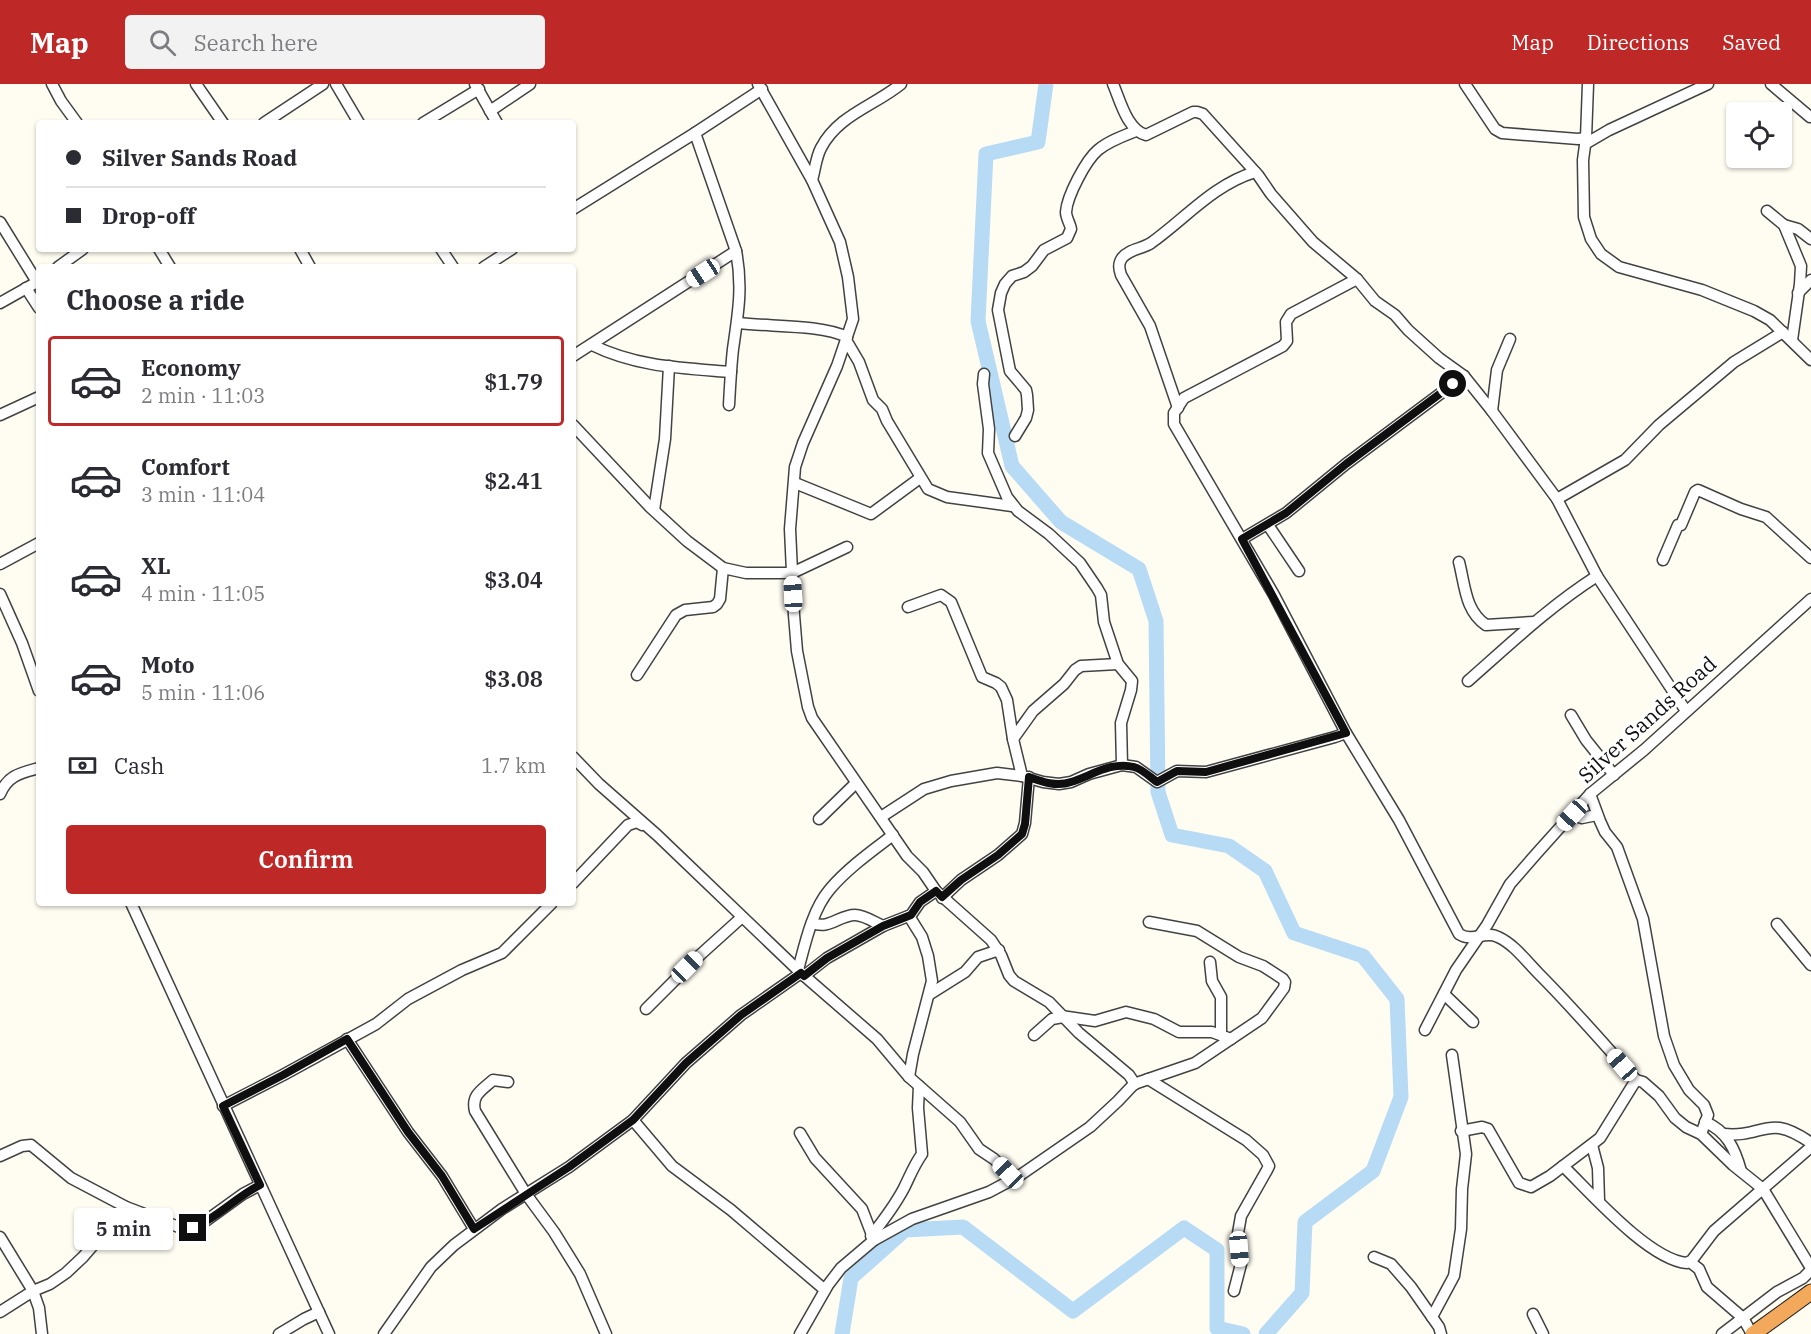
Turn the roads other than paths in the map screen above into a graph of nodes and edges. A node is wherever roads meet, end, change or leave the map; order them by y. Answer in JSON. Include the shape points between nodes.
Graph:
{"nodes":[{"id":1,"x":52,"y":84,"type":"edge"},
{"id":2,"x":196,"y":84,"type":"edge"},
{"id":3,"x":323,"y":84,"type":"edge"},
{"id":4,"x":336,"y":84,"type":"edge"},
{"id":5,"x":530,"y":84,"type":"edge"},
{"id":6,"x":901,"y":84,"type":"edge"},
{"id":7,"x":1113,"y":84,"type":"edge"},
{"id":8,"x":1465,"y":84,"type":"edge"},
{"id":9,"x":1587,"y":84,"type":"edge"},
{"id":10,"x":1685,"y":84,"type":"edge"},
{"id":11,"x":1708,"y":84,"type":"edge"},
{"id":12,"x":1771,"y":84,"type":"edge"},
{"id":13,"x":477,"y":86,"type":"edge"},
{"id":14,"x":760,"y":87,"type":"edge"},
{"id":15,"x":1695,"y":91,"type":"junction"},
{"id":16,"x":490,"y":111,"type":"junction"},
{"id":17,"x":1810,"y":117,"type":"edge"},
{"id":18,"x":75,"y":120,"type":"edge"},
{"id":19,"x":221,"y":120,"type":"edge"},
{"id":20,"x":269,"y":120,"type":"edge"},
{"id":21,"x":358,"y":120,"type":"edge"},
{"id":22,"x":427,"y":120,"type":"edge"},
{"id":23,"x":495,"y":120,"type":"edge"},
{"id":24,"x":1136,"y":131,"type":"junction"},
{"id":25,"x":695,"y":134,"type":"junction"},
{"id":26,"x":1586,"y":141,"type":"junction"},
{"id":27,"x":1255,"y":171,"type":"junction"},
{"id":28,"x":812,"y":180,"type":"junction"},
{"id":29,"x":576,"y":207,"type":"edge"},
{"id":30,"x":1767,"y":211,"type":"dead end"},
{"id":31,"x":0,"y":222,"type":"edge"},
{"id":32,"x":1784,"y":225,"type":"junction"},
{"id":33,"x":1811,"y":239,"type":"edge"},
{"id":34,"x":736,"y":251,"type":"junction"},
{"id":35,"x":79,"y":252,"type":"edge"},
{"id":36,"x":507,"y":252,"type":"edge"},
{"id":37,"x":62,"y":264,"type":"edge"},
{"id":38,"x":489,"y":264,"type":"edge"},
{"id":39,"x":36,"y":278,"type":"edge"},
{"id":40,"x":1357,"y":279,"type":"junction"},
{"id":41,"x":1811,"y":280,"type":"edge"},
{"id":42,"x":36,"y":282,"type":"edge"},
{"id":43,"x":26,"y":288,"type":"junction"},
{"id":44,"x":1798,"y":294,"type":"junction"},
{"id":45,"x":0,"y":303,"type":"edge"},
{"id":46,"x":36,"y":303,"type":"edge"},
{"id":47,"x":738,"y":323,"type":"junction"},
{"id":48,"x":1783,"y":332,"type":"junction"},
{"id":49,"x":847,"y":339,"type":"junction"},
{"id":50,"x":1510,"y":339,"type":"dead end"},
{"id":51,"x":1792,"y":340,"type":"junction"},
{"id":52,"x":592,"y":345,"type":"junction"},
{"id":53,"x":576,"y":354,"type":"edge"},
{"id":54,"x":1811,"y":360,"type":"edge"},
{"id":55,"x":669,"y":366,"type":"junction"},
{"id":56,"x":731,"y":372,"type":"junction"},
{"id":57,"x":984,"y":374,"type":"dead end"},
{"id":58,"x":1464,"y":376,"type":"junction"},
{"id":59,"x":36,"y":398,"type":"edge"},
{"id":60,"x":729,"y":405,"type":"dead end"},
{"id":61,"x":1176,"y":410,"type":"junction"},
{"id":62,"x":1492,"y":411,"type":"junction"},
{"id":63,"x":0,"y":415,"type":"edge"},
{"id":64,"x":576,"y":428,"type":"edge"},
{"id":65,"x":1015,"y":436,"type":"dead end"},
{"id":66,"x":920,"y":478,"type":"junction"},
{"id":67,"x":795,"y":483,"type":"junction"},
{"id":68,"x":1557,"y":499,"type":"junction"},
{"id":69,"x":1012,"y":506,"type":"junction"},
{"id":70,"x":654,"y":510,"type":"junction"},
{"id":71,"x":1268,"y":525,"type":"junction"},
{"id":72,"x":1242,"y":539,"type":"junction"},
{"id":73,"x":36,"y":545,"type":"edge"},
{"id":74,"x":847,"y":547,"type":"dead end"},
{"id":75,"x":1811,"y":558,"type":"edge"},
{"id":76,"x":1663,"y":560,"type":"dead end"},
{"id":77,"x":1459,"y":562,"type":"dead end"},
{"id":78,"x":0,"y":564,"type":"edge"},
{"id":79,"x":723,"y":568,"type":"junction"},
{"id":80,"x":1299,"y":571,"type":"dead end"},
{"id":81,"x":792,"y":573,"type":"junction"},
{"id":82,"x":1597,"y":576,"type":"junction"},
{"id":83,"x":0,"y":594,"type":"edge"},
{"id":84,"x":1811,"y":599,"type":"edge"},
{"id":85,"x":908,"y":607,"type":"dead end"},
{"id":86,"x":1534,"y":622,"type":"junction"},
{"id":87,"x":1118,"y":664,"type":"junction"},
{"id":88,"x":637,"y":675,"type":"dead end"},
{"id":89,"x":1468,"y":681,"type":"dead end"},
{"id":90,"x":36,"y":683,"type":"edge"},
{"id":91,"x":1686,"y":711,"type":"junction"},
{"id":92,"x":1571,"y":715,"type":"dead end"},
{"id":93,"x":1346,"y":733,"type":"junction"},
{"id":94,"x":1013,"y":739,"type":"junction"},
{"id":95,"x":576,"y":760,"type":"edge"},
{"id":96,"x":1122,"y":765,"type":"junction"},
{"id":97,"x":36,"y":769,"type":"edge"},
{"id":98,"x":1614,"y":775,"type":"junction"},
{"id":99,"x":1026,"y":776,"type":"junction"},
{"id":100,"x":856,"y":783,"type":"junction"},
{"id":101,"x":0,"y":794,"type":"edge"},
{"id":102,"x":1590,"y":794,"type":"junction"},
{"id":103,"x":1572,"y":815,"type":"junction"},
{"id":104,"x":1597,"y":815,"type":"junction"},
{"id":105,"x":880,"y":817,"type":"junction"},
{"id":106,"x":819,"y":819,"type":"dead end"},
{"id":107,"x":645,"y":826,"type":"junction"},
{"id":108,"x":893,"y":835,"type":"junction"},
{"id":109,"x":576,"y":880,"type":"edge"},
{"id":110,"x":939,"y":894,"type":"junction"},
{"id":111,"x":132,"y":906,"type":"edge"},
{"id":112,"x":549,"y":906,"type":"edge"},
{"id":113,"x":909,"y":916,"type":"junction"},
{"id":114,"x":741,"y":918,"type":"junction"},
{"id":115,"x":813,"y":922,"type":"junction"},
{"id":116,"x":1149,"y":922,"type":"dead end"},
{"id":117,"x":1777,"y":924,"type":"dead end"},
{"id":118,"x":883,"y":926,"type":"junction"},
{"id":119,"x":1479,"y":937,"type":"junction"},
{"id":120,"x":999,"y":950,"type":"junction"},
{"id":121,"x":1210,"y":962,"type":"dead end"},
{"id":122,"x":1811,"y":965,"type":"edge"},
{"id":123,"x":801,"y":973,"type":"junction"},
{"id":124,"x":930,"y":994,"type":"junction"},
{"id":125,"x":1444,"y":994,"type":"junction"},
{"id":126,"x":646,"y":1009,"type":"dead end"},
{"id":127,"x":1062,"y":1017,"type":"junction"},
{"id":128,"x":1473,"y":1022,"type":"dead end"},
{"id":129,"x":1425,"y":1030,"type":"dead end"},
{"id":130,"x":1034,"y":1035,"type":"dead end"},
{"id":131,"x":1226,"y":1036,"type":"junction"},
{"id":132,"x":347,"y":1039,"type":"junction"},
{"id":133,"x":1452,"y":1055,"type":"dead end"},
{"id":134,"x":909,"y":1077,"type":"junction"},
{"id":135,"x":1148,"y":1079,"type":"junction"},
{"id":136,"x":1636,"y":1080,"type":"junction"},
{"id":137,"x":508,"y":1082,"type":"dead end"},
{"id":138,"x":1135,"y":1084,"type":"junction"},
{"id":139,"x":919,"y":1086,"type":"junction"},
{"id":140,"x":223,"y":1106,"type":"junction"},
{"id":141,"x":633,"y":1120,"type":"junction"},
{"id":142,"x":1705,"y":1122,"type":"junction"},
{"id":143,"x":1461,"y":1131,"type":"junction"},
{"id":144,"x":800,"y":1133,"type":"dead end"},
{"id":145,"x":1701,"y":1134,"type":"junction"},
{"id":146,"x":1724,"y":1134,"type":"junction"},
{"id":147,"x":1592,"y":1145,"type":"junction"},
{"id":148,"x":1811,"y":1145,"type":"edge"},
{"id":149,"x":0,"y":1156,"type":"edge"},
{"id":150,"x":1563,"y":1166,"type":"junction"},
{"id":151,"x":1741,"y":1171,"type":"junction"},
{"id":152,"x":1019,"y":1176,"type":"junction"},
{"id":153,"x":260,"y":1185,"type":"junction"},
{"id":154,"x":1763,"y":1189,"type":"junction"},
{"id":155,"x":526,"y":1194,"type":"junction"},
{"id":156,"x":1599,"y":1201,"type":"junction"},
{"id":157,"x":126,"y":1208,"type":"junction"},
{"id":158,"x":474,"y":1229,"type":"junction"},
{"id":159,"x":0,"y":1237,"type":"edge"},
{"id":160,"x":873,"y":1238,"type":"junction"},
{"id":161,"x":1374,"y":1257,"type":"dead end"},
{"id":162,"x":1690,"y":1262,"type":"junction"},
{"id":163,"x":1811,"y":1269,"type":"edge"},
{"id":164,"x":825,"y":1290,"type":"junction"},
{"id":165,"x":33,"y":1291,"type":"junction"},
{"id":166,"x":1234,"y":1291,"type":"dead end"},
{"id":167,"x":1811,"y":1292,"type":"edge"},
{"id":168,"x":0,"y":1311,"type":"edge"},
{"id":169,"x":319,"y":1312,"type":"junction"},
{"id":170,"x":1533,"y":1314,"type":"dead end"},
{"id":171,"x":1432,"y":1317,"type":"junction"},
{"id":172,"x":1743,"y":1318,"type":"junction"},
{"id":173,"x":1760,"y":1332,"type":"edge"},
{"id":174,"x":42,"y":1334,"type":"edge"},
{"id":175,"x":279,"y":1334,"type":"edge"},
{"id":176,"x":329,"y":1334,"type":"edge"},
{"id":177,"x":384,"y":1334,"type":"edge"},
{"id":178,"x":606,"y":1334,"type":"edge"},
{"id":179,"x":800,"y":1334,"type":"edge"},
{"id":180,"x":1441,"y":1334,"type":"edge"},
{"id":181,"x":1543,"y":1334,"type":"edge"},
{"id":182,"x":1722,"y":1334,"type":"edge"}],
"edges":[{"from":1,"to":18,"type":"street"},
{"from":2,"to":19,"type":"street"},
{"from":3,"to":20,"type":"street"},
{"from":4,"to":21,"type":"street"},
{"from":5,"to":16,"type":"street"},
{"from":6,"to":28,"type":"street","via":[[837,127],[821,147]]},
{"from":7,"to":24,"type":"street"},
{"from":8,"to":26,"type":"street","via":[[1495,129],[1509,134]]},
{"from":9,"to":26,"type":"street"},
{"from":10,"to":15,"type":"street"},
{"from":11,"to":15,"type":"street"},
{"from":12,"to":17,"type":"street"},
{"from":13,"to":16,"type":"street"},
{"from":13,"to":22,"type":"street"},
{"from":14,"to":25,"type":"street"},
{"from":14,"to":28,"type":"street"},
{"from":15,"to":26,"type":"street"},
{"from":16,"to":23,"type":"street"},
{"from":24,"to":27,"type":"street","via":[[1146,135],[1197,112],[1203,114]]},
{"from":24,"to":65,"type":"street","via":[[1094,154],[1067,207],[1071,229],[1067,238],[1044,250],[1024,272],[1012,276],[1001,293],[998,310],[1010,371],[1027,395],[1026,418]]},
{"from":25,"to":29,"type":"street"},
{"from":25,"to":34,"type":"street"},
{"from":26,"to":48,"type":"street","via":[[1584,217],[1601,254],[1619,267],[1702,290],[1754,311]]},
{"from":27,"to":40,"type":"street","via":[[1313,242]]},
{"from":27,"to":61,"type":"street","via":[[1220,187],[1152,242],[1128,252],[1120,260],[1121,275],[1150,326]]},
{"from":28,"to":49,"type":"street","via":[[840,242],[848,278],[853,319]]},
{"from":30,"to":32,"type":"street"},
{"from":31,"to":39,"type":"street"},
{"from":32,"to":33,"type":"street"},
{"from":32,"to":44,"type":"street","via":[[1800,266]]},
{"from":34,"to":47,"type":"street","via":[[741,296]]},
{"from":34,"to":52,"type":"street"},
{"from":35,"to":37,"type":"street"},
{"from":36,"to":38,"type":"street"},
{"from":40,"to":58,"type":"street","via":[[1375,301]]},
{"from":40,"to":61,"type":"street","via":[[1291,314],[1283,346],[1184,398]]},
{"from":41,"to":44,"type":"street"},
{"from":42,"to":43,"type":"street"},
{"from":43,"to":45,"type":"street"},
{"from":43,"to":46,"type":"street"},
{"from":44,"to":51,"type":"street"},
{"from":47,"to":49,"type":"street","via":[[837,332]]},
{"from":47,"to":56,"type":"street"},
{"from":48,"to":51,"type":"street"},
{"from":48,"to":68,"type":"street","via":[[1734,362],[1624,460]]},
{"from":49,"to":66,"type":"street","via":[[873,400],[882,408]]},
{"from":49,"to":67,"type":"street","via":[[797,458]]},
{"from":50,"to":62,"type":"street","via":[[1497,370]]},
{"from":51,"to":54,"type":"street"},
{"from":52,"to":53,"type":"street"},
{"from":52,"to":55,"type":"street","via":[[625,359]]},
{"from":55,"to":56,"type":"street"},
{"from":55,"to":70,"type":"street","via":[[665,439]]},
{"from":56,"to":60,"type":"street"},
{"from":57,"to":69,"type":"street","via":[[988,453]]},
{"from":58,"to":62,"type":"street"},
{"from":58,"to":71,"type":"street"},
{"from":59,"to":63,"type":"street"},
{"from":61,"to":72,"type":"street","via":[[1174,424]]},
{"from":62,"to":68,"type":"street"},
{"from":64,"to":70,"type":"street"},
{"from":66,"to":67,"type":"street","via":[[871,514]]},
{"from":66,"to":69,"type":"street","via":[[938,494]]},
{"from":67,"to":81,"type":"street","via":[[790,529]]},
{"from":68,"to":82,"type":"street"},
{"from":69,"to":87,"type":"street","via":[[1080,563],[1097,588]]},
{"from":70,"to":79,"type":"street"},
{"from":71,"to":72,"type":"street"},
{"from":71,"to":80,"type":"street"},
{"from":72,"to":93,"type":"street"},
{"from":73,"to":78,"type":"street"},
{"from":74,"to":81,"type":"street"},
{"from":75,"to":76,"type":"street","via":[[1766,517],[1698,490]]},
{"from":77,"to":86,"type":"street","via":[[1469,606],[1480,621],[1486,625]]},
{"from":79,"to":81,"type":"street","via":[[746,573]]},
{"from":79,"to":88,"type":"street","via":[[717,604],[676,615]]},
{"from":81,"to":100,"type":"street","via":[[797,651],[808,707],[820,733]]},
{"from":82,"to":86,"type":"street"},
{"from":82,"to":91,"type":"street"},
{"from":83,"to":90,"type":"street"},
{"from":84,"to":91,"type":"street","name":"Silver Sands Road"},
{"from":85,"to":94,"type":"street","via":[[934,596],[949,599],[982,677],[996,682],[1007,700]]},
{"from":86,"to":89,"type":"street"},
{"from":87,"to":94,"type":"street","via":[[1081,666],[1075,670],[1033,711]]},
{"from":87,"to":96,"type":"street","via":[[1132,681],[1121,723]]},
{"from":91,"to":98,"type":"street","name":"Silver Sands Road"},
{"from":92,"to":98,"type":"street"},
{"from":93,"to":96,"type":"street","via":[[1206,772],[1177,771],[1157,782],[1137,767]]},
{"from":93,"to":119,"type":"street","via":[[1399,820],[1458,934]]},
{"from":94,"to":99,"type":"street"},
{"from":95,"to":107,"type":"street"},
{"from":96,"to":99,"type":"street","via":[[1059,784]]},
{"from":97,"to":101,"type":"street","via":[[15,774]]},
{"from":98,"to":102,"type":"street","name":"Silver Sands Road"},
{"from":99,"to":105,"type":"street","via":[[997,773],[951,781],[924,789]]},
{"from":99,"to":110,"type":"street","via":[[1022,834]]},
{"from":100,"to":105,"type":"street"},
{"from":100,"to":106,"type":"street"},
{"from":102,"to":103,"type":"street","name":"Silver Sands Road"},
{"from":102,"to":104,"type":"street"},
{"from":103,"to":104,"type":"street"},
{"from":103,"to":119,"type":"street","name":"Silver Sands Road","via":[[1510,885]]},
{"from":104,"to":142,"type":"street","via":[[1617,847],[1642,919],[1671,1056],[1689,1090],[1704,1105],[1708,1115]]},
{"from":105,"to":108,"type":"street"},
{"from":107,"to":109,"type":"street","via":[[637,822],[628,825]]},
{"from":107,"to":114,"type":"street"},
{"from":108,"to":110,"type":"street"},
{"from":108,"to":115,"type":"street","via":[[830,889]]},
{"from":110,"to":113,"type":"street","via":[[920,902]]},
{"from":110,"to":120,"type":"street"},
{"from":111,"to":140,"type":"street"},
{"from":112,"to":132,"type":"street","via":[[502,953],[408,999],[376,1024]]},
{"from":113,"to":118,"type":"street"},
{"from":113,"to":124,"type":"street","via":[[928,956]]},
{"from":114,"to":123,"type":"street"},
{"from":114,"to":126,"type":"street"},
{"from":115,"to":118,"type":"street","via":[[826,925],[853,915]]},
{"from":115,"to":123,"type":"street"},
{"from":116,"to":131,"type":"street","via":[[1197,931],[1283,979],[1284,988],[1262,1018]]},
{"from":117,"to":122,"type":"street"},
{"from":118,"to":123,"type":"street"},
{"from":119,"to":125,"type":"street","name":"Silver Sands Road"},
{"from":119,"to":136,"type":"street","via":[[1499,937],[1516,949]]},
{"from":120,"to":124,"type":"street","via":[[978,957],[965,972]]},
{"from":120,"to":127,"type":"street","via":[[1014,981],[1049,1002]]},
{"from":121,"to":131,"type":"street","via":[[1212,981],[1221,998]]},
{"from":123,"to":134,"type":"street","via":[[877,1038]]},
{"from":123,"to":141,"type":"street","via":[[741,1015],[686,1063]]},
{"from":124,"to":134,"type":"street"},
{"from":125,"to":128,"type":"street"},
{"from":125,"to":129,"type":"street","name":"Silver Sands Road"},
{"from":127,"to":130,"type":"street"},
{"from":127,"to":131,"type":"street","via":[[1095,1021],[1126,1012],[1184,1033]]},
{"from":127,"to":138,"type":"street"},
{"from":131,"to":135,"type":"street","via":[[1195,1063]]},
{"from":132,"to":140,"type":"street"},
{"from":132,"to":158,"type":"street"},
{"from":133,"to":143,"type":"street"},
{"from":134,"to":139,"type":"street"},
{"from":135,"to":138,"type":"street"},
{"from":135,"to":166,"type":"street","via":[[1246,1140],[1268,1162],[1241,1216],[1241,1264]]},
{"from":136,"to":145,"type":"street","via":[[1659,1096],[1675,1118]]},
{"from":136,"to":147,"type":"street"},
{"from":137,"to":155,"type":"street","via":[[493,1080],[475,1096],[474,1106]]},
{"from":138,"to":152,"type":"street","via":[[1090,1127]]},
{"from":139,"to":152,"type":"street","via":[[960,1122],[979,1149],[1008,1173]]},
{"from":139,"to":160,"type":"street","via":[[922,1154]]},
{"from":140,"to":153,"type":"street"},
{"from":141,"to":155,"type":"street"},
{"from":141,"to":164,"type":"street","via":[[672,1166]]},
{"from":142,"to":145,"type":"street"},
{"from":142,"to":146,"type":"street"},
{"from":143,"to":150,"type":"street","via":[[1488,1129],[1519,1183],[1526,1187]]},
{"from":143,"to":171,"type":"street","via":[[1466,1155],[1458,1257],[1454,1276]]},
{"from":144,"to":160,"type":"street","via":[[815,1158],[862,1209]]},
{"from":145,"to":151,"type":"street"},
{"from":146,"to":148,"type":"street","via":[[1780,1127]]},
{"from":146,"to":151,"type":"street"},
{"from":147,"to":150,"type":"street"},
{"from":147,"to":156,"type":"street","via":[[1598,1168]]},
{"from":148,"to":154,"type":"street"},
{"from":149,"to":157,"type":"street","via":[[31,1145],[71,1178]]},
{"from":150,"to":156,"type":"street"},
{"from":151,"to":154,"type":"street"},
{"from":152,"to":160,"type":"street","via":[[989,1192],[912,1219]]},
{"from":153,"to":157,"type":"street","via":[[193,1228],[176,1227]]},
{"from":153,"to":169,"type":"street"},
{"from":154,"to":162,"type":"street","via":[[1714,1231]]},
{"from":154,"to":163,"type":"street"},
{"from":155,"to":158,"type":"street"},
{"from":155,"to":178,"type":"street","via":[[580,1274]]},
{"from":156,"to":162,"type":"street","via":[[1659,1253]]},
{"from":157,"to":165,"type":"street","via":[[83,1257],[50,1284]]},
{"from":158,"to":177,"type":"street","via":[[431,1267]]},
{"from":159,"to":165,"type":"street"},
{"from":160,"to":164,"type":"street","via":[[841,1268]]},
{"from":161,"to":171,"type":"street","via":[[1391,1264]]},
{"from":162,"to":172,"type":"street","via":[[1699,1269],[1707,1287]]},
{"from":163,"to":172,"type":"street"},
{"from":164,"to":179,"type":"street"},
{"from":165,"to":168,"type":"street"},
{"from":165,"to":174,"type":"street"},
{"from":167,"to":173,"type":"highway"},
{"from":169,"to":175,"type":"street"},
{"from":169,"to":176,"type":"street"},
{"from":170,"to":181,"type":"street"},
{"from":171,"to":180,"type":"street"},
{"from":172,"to":173,"type":"street"},
{"from":172,"to":182,"type":"street"}]}
